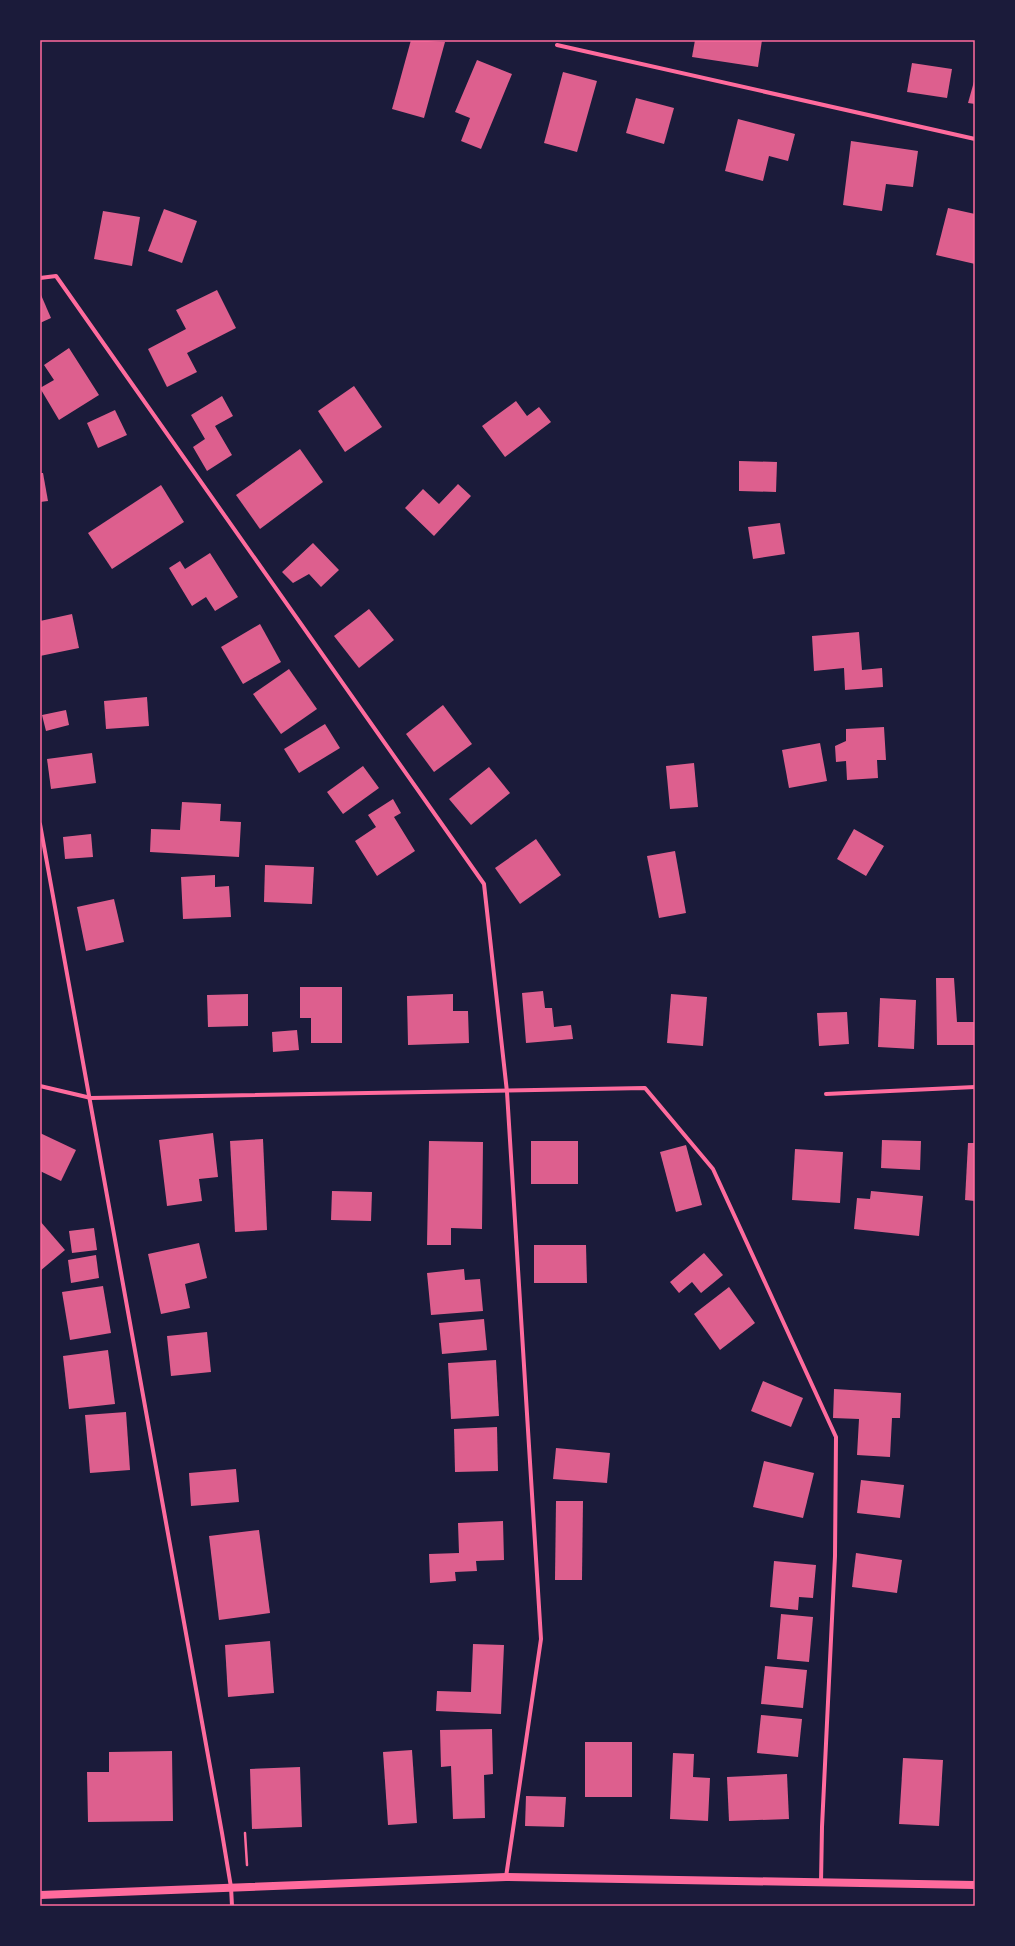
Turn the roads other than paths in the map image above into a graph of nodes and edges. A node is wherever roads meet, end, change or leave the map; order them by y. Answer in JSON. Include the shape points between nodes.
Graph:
{"nodes":[{"id":1,"x":556,"y":45,"type":"dead end"},
{"id":2,"x":975,"y":139,"type":"edge"},
{"id":3,"x":40,"y":278,"type":"edge"},
{"id":4,"x":40,"y":824,"type":"edge"},
{"id":5,"x":40,"y":1086,"type":"edge"},
{"id":6,"x":975,"y":1087,"type":"edge"},
{"id":7,"x":507,"y":1092,"type":"junction"},
{"id":8,"x":826,"y":1094,"type":"dead end"},
{"id":9,"x":91,"y":1098,"type":"junction"},
{"id":10,"x":506,"y":1876,"type":"junction"},
{"id":11,"x":821,"y":1882,"type":"junction"},
{"id":12,"x":975,"y":1885,"type":"edge"},
{"id":13,"x":230,"y":1887,"type":"junction"},
{"id":14,"x":40,"y":1895,"type":"edge"},
{"id":15,"x":232,"y":1906,"type":"edge"}],
"edges":[{"from":1,"to":2,"type":"street"},
{"from":3,"to":7,"type":"street","via":[[56,276],[484,884]]},
{"from":4,"to":9,"type":"street"},
{"from":5,"to":9,"type":"street"},
{"from":6,"to":8,"type":"street"},
{"from":7,"to":9,"type":"street"},
{"from":7,"to":10,"type":"street","via":[[541,1639]]},
{"from":7,"to":11,"type":"street","via":[[646,1088],[713,1169],[836,1437],[835,1556]]},
{"from":9,"to":13,"type":"street"},
{"from":10,"to":11,"type":"main road"},
{"from":10,"to":13,"type":"main road"},
{"from":11,"to":12,"type":"main road"},
{"from":13,"to":14,"type":"main road"},
{"from":13,"to":15,"type":"street"}]}
